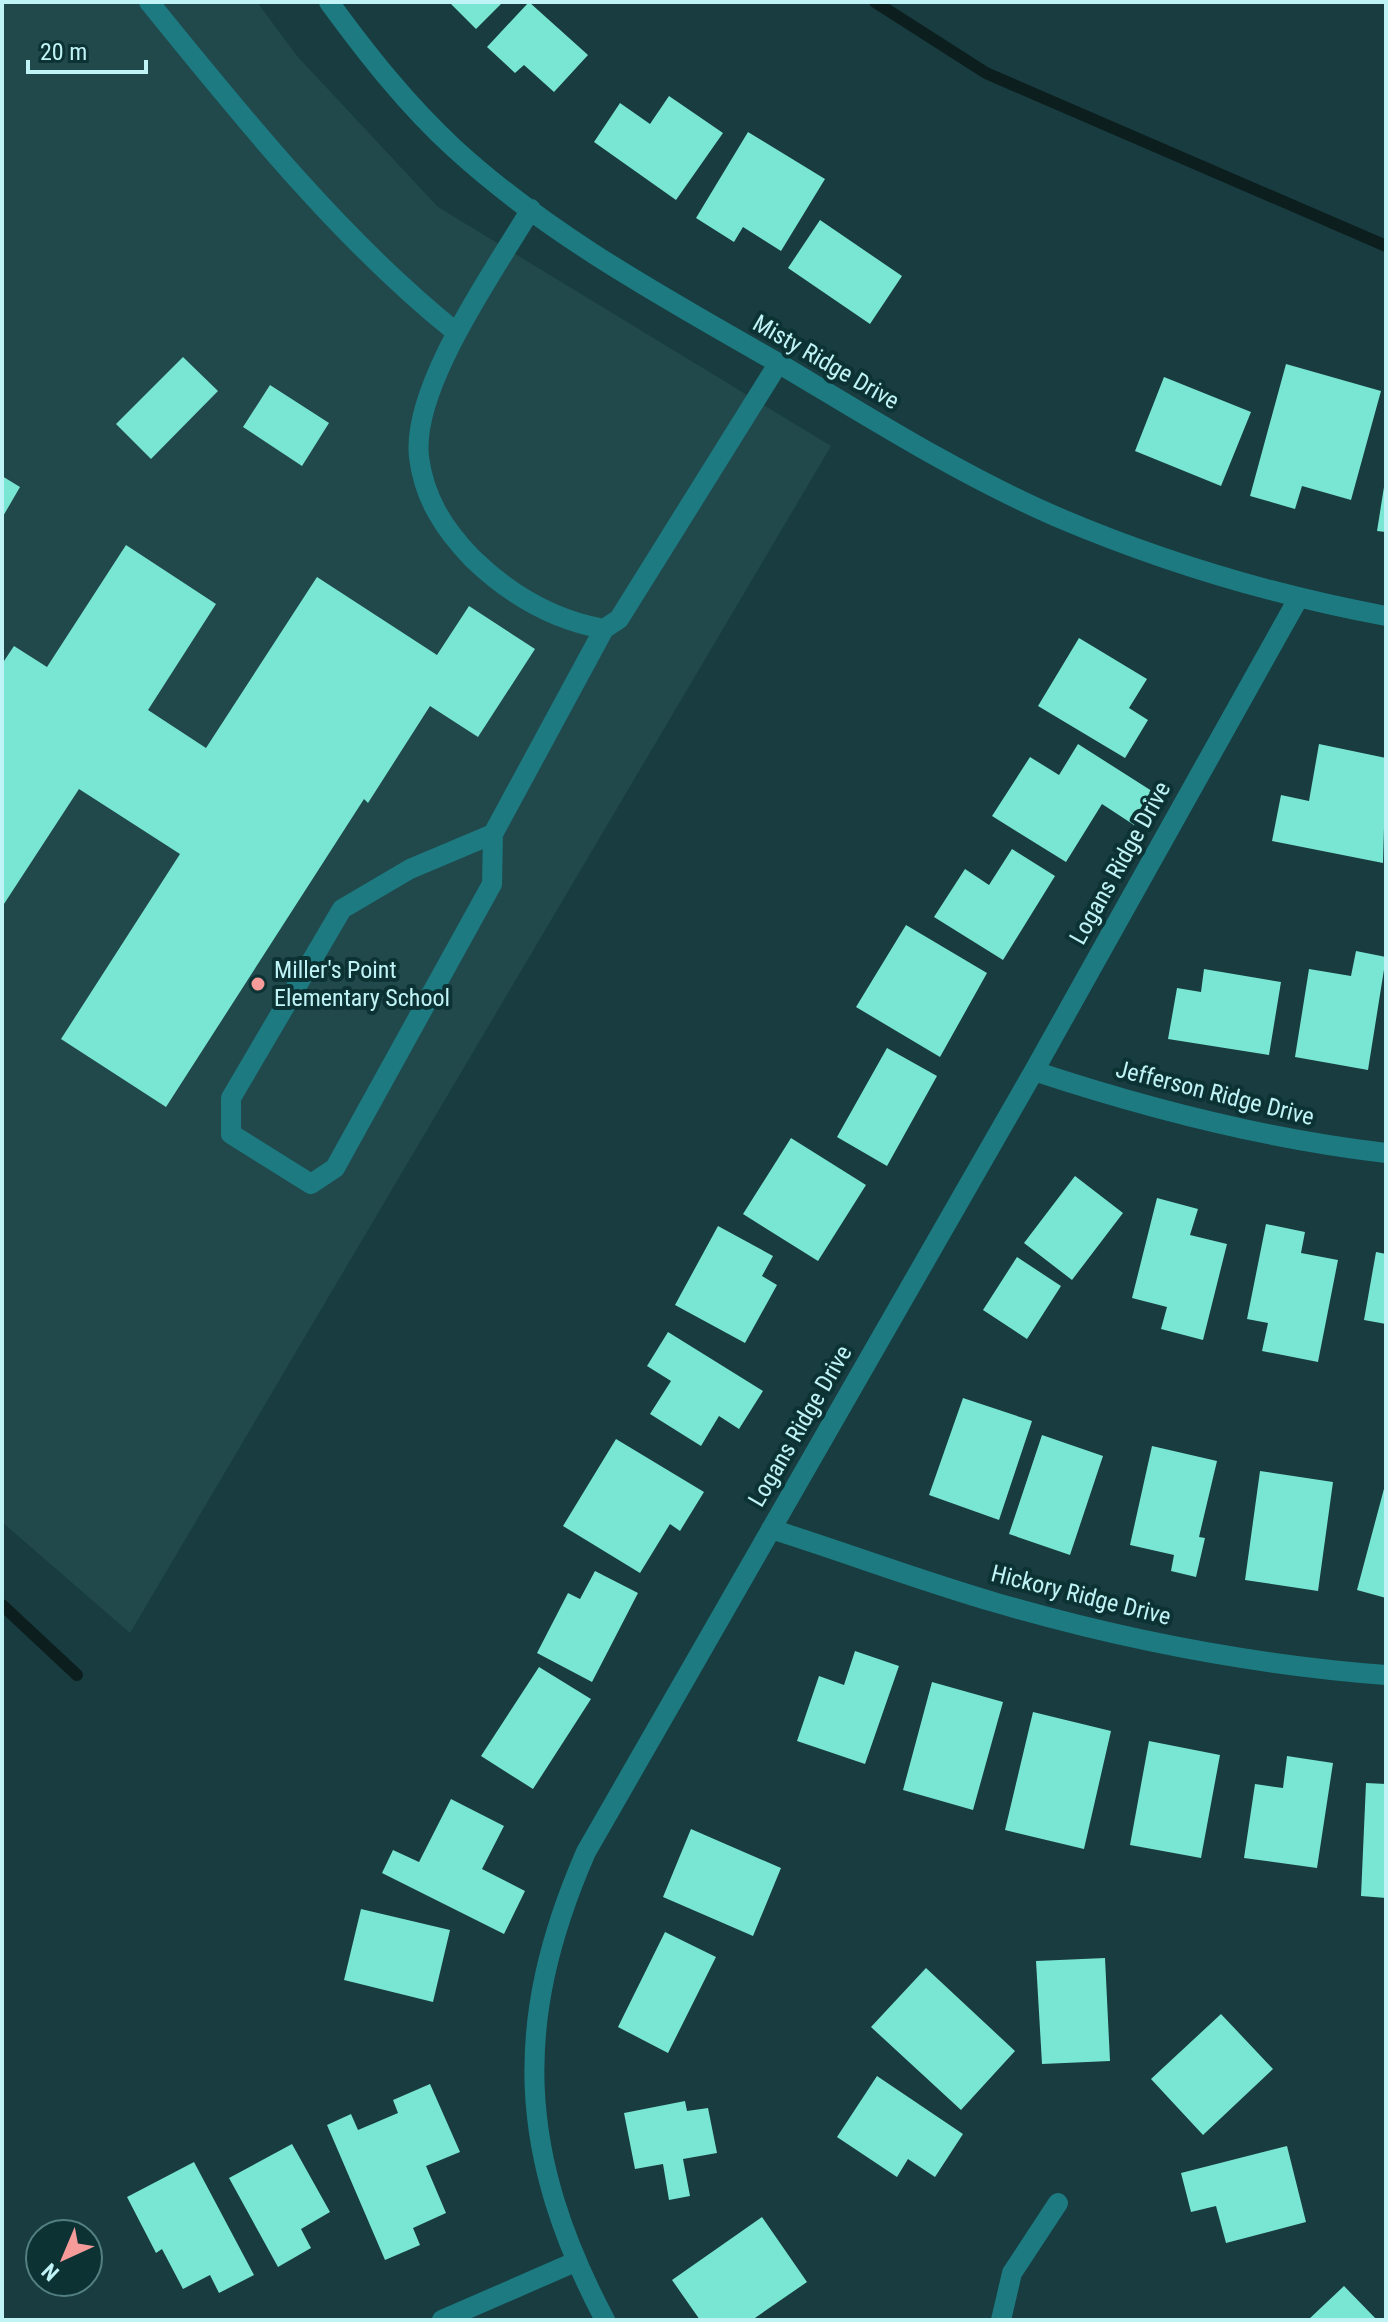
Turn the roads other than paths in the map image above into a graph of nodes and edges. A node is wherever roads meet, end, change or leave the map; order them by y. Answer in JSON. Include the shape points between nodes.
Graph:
{"nodes":[{"id":1,"x":149,"y":2,"type":"edge"},
{"id":2,"x":329,"y":2,"type":"edge"},
{"id":3,"x":531,"y":209,"type":"junction"},
{"id":4,"x":457,"y":333,"type":"junction"},
{"id":5,"x":778,"y":364,"type":"junction"},
{"id":6,"x":1298,"y":599,"type":"junction"},
{"id":7,"x":1386,"y":616,"type":"edge"},
{"id":8,"x":604,"y":629,"type":"junction"},
{"id":9,"x":493,"y":834,"type":"junction"},
{"id":10,"x":1034,"y":1071,"type":"junction"},
{"id":11,"x":1386,"y":1153,"type":"edge"},
{"id":12,"x":771,"y":1529,"type":"junction"},
{"id":13,"x":1386,"y":1675,"type":"edge"},
{"id":14,"x":1058,"y":2203,"type":"dead end"},
{"id":15,"x":575,"y":2262,"type":"junction"},
{"id":16,"x":442,"y":2320,"type":"edge"},
{"id":17,"x":605,"y":2320,"type":"edge"},
{"id":18,"x":1001,"y":2320,"type":"edge"}],
"edges":[{"from":1,"to":4,"type":"street","via":[[251,128],[415,299]]},
{"from":2,"to":3,"type":"street","name":"Misty Ridge Drive","via":[[379,69],[455,149]]},
{"from":3,"to":4,"type":"street"},
{"from":3,"to":5,"type":"street","name":"Misty Ridge Drive"},
{"from":4,"to":8,"type":"street","via":[[423,410],[419,455],[428,496],[448,534],[494,580],[550,614]]},
{"from":5,"to":6,"type":"street","name":"Misty Ridge Drive","via":[[925,450],[1056,516],[1196,569]]},
{"from":5,"to":8,"type":"street","via":[[619,619]]},
{"from":6,"to":7,"type":"street","name":"Misty Ridge Drive"},
{"from":6,"to":10,"type":"street","name":"Logans Ridge Drive"},
{"from":8,"to":9,"type":"street"},
{"from":9,"to":9,"type":"street","via":[[410,869],[342,909],[231,1098],[231,1134],[311,1184],[335,1168],[492,884]]},
{"from":10,"to":11,"type":"street","name":"Jefferson Ridge Drive","via":[[1134,1104],[1301,1143]]},
{"from":10,"to":12,"type":"street","name":"Logans Ridge Drive"},
{"from":12,"to":13,"type":"street","name":"Hickory Ridge Drive","via":[[1044,1615],[1211,1654],[1294,1668]]},
{"from":12,"to":15,"type":"street","name":"Logans Ridge Drive","via":[[586,1852],[548,1954],[533,2056],[535,2102],[542,2156]]},
{"from":14,"to":18,"type":"street","via":[[1012,2273]]},
{"from":15,"to":16,"type":"street"},
{"from":15,"to":17,"type":"street","name":"Logans Ridge Drive"}]}
